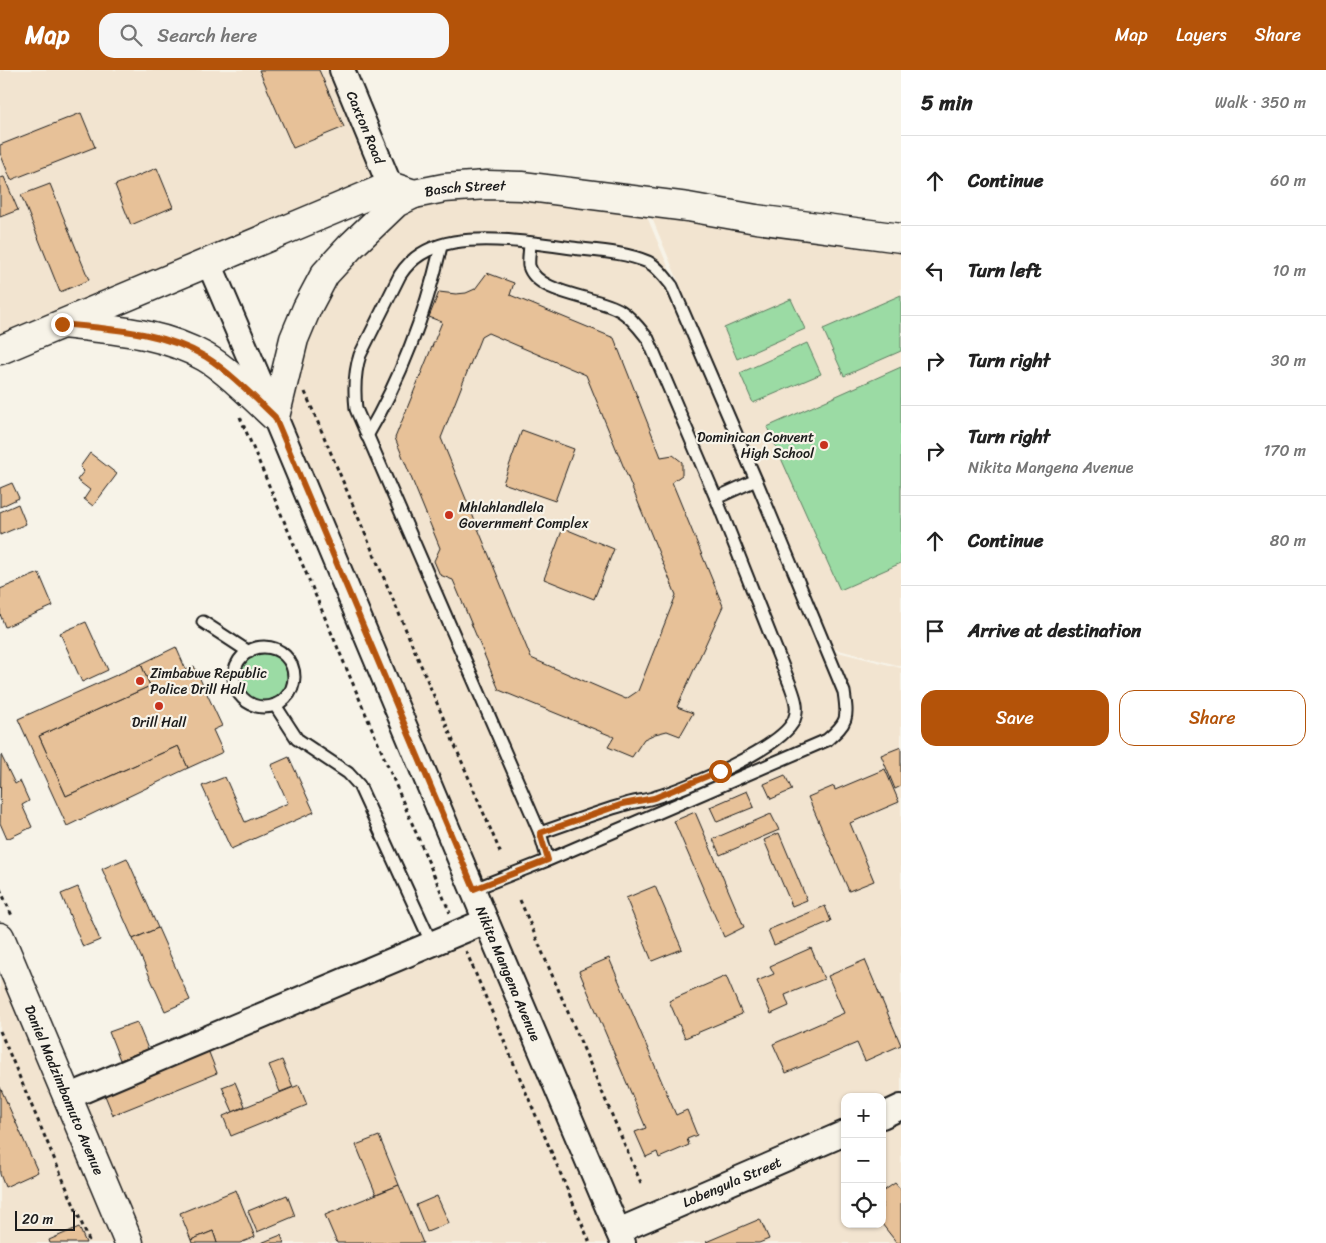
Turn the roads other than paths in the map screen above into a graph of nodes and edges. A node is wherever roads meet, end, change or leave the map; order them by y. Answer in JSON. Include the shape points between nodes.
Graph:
{"nodes":[{"id":1,"x":342,"y":70,"type":"edge"},
{"id":2,"x":402,"y":190,"type":"junction"},
{"id":3,"x":901,"y":238,"type":"edge"},
{"id":4,"x":530,"y":243,"type":"junction"},
{"id":5,"x":440,"y":246,"type":"junction"},
{"id":6,"x":209,"y":263,"type":"junction"},
{"id":7,"x":62,"y":324,"type":"junction"},
{"id":8,"x":0,"y":350,"type":"edge"},
{"id":9,"x":275,"y":417,"type":"junction"},
{"id":10,"x":367,"y":436,"type":"junction"},
{"id":11,"x":756,"y":480,"type":"junction"},
{"id":12,"x":716,"y":498,"type":"junction"},
{"id":13,"x":203,"y":622,"type":"dead end"},
{"id":14,"x":249,"y":652,"type":"junction"},
{"id":15,"x":275,"y":705,"type":"junction"},
{"id":16,"x":540,"y":833,"type":"junction"},
{"id":17,"x":548,"y":860,"type":"junction"},
{"id":18,"x":474,"y":889,"type":"junction"},
{"id":19,"x":486,"y":922,"type":"junction"},
{"id":20,"x":0,"y":937,"type":"edge"},
{"id":21,"x":432,"y":944,"type":"junction"},
{"id":22,"x":68,"y":1096,"type":"junction"},
{"id":23,"x":901,"y":1107,"type":"edge"},
{"id":24,"x":886,"y":1114,"type":"edge"},
{"id":25,"x":841,"y":1135,"type":"edge"},
{"id":26,"x":621,"y":1237,"type":"edge"},
{"id":27,"x":129,"y":1243,"type":"edge"}],
"edges":[{"from":1,"to":2,"type":"street","name":"Caxton Road"},
{"from":2,"to":3,"type":"street","name":"Basch Street","via":[[522,186]]},
{"from":2,"to":6,"type":"street","name":"Basch Street"},
{"from":2,"to":9,"type":"street","via":[[396,203],[325,274],[294,339]]},
{"from":4,"to":5,"type":"lane","via":[[476,240]]},
{"from":4,"to":11,"type":"lane","via":[[629,255],[650,263],[661,272],[672,286]]},
{"from":4,"to":12,"type":"lane","via":[[529,265],[534,276],[545,285],[620,311],[648,339]]},
{"from":5,"to":10,"type":"lane","via":[[435,272],[400,373]]},
{"from":5,"to":10,"type":"lane","via":[[420,254],[407,264],[360,355],[354,394],[356,409]]},
{"from":6,"to":7,"type":"street","name":"Basch Street"},
{"from":6,"to":9,"type":"street","name":"Nikita Mangena Avenue"},
{"from":7,"to":8,"type":"street","name":"Basch Street"},
{"from":7,"to":9,"type":"street","via":[[141,333],[176,344],[206,358]]},
{"from":9,"to":18,"type":"street","name":"Nikita Mangena Avenue"},
{"from":10,"to":16,"type":"lane"},
{"from":11,"to":12,"type":"lane"},
{"from":11,"to":17,"type":"lane","via":[[844,692],[847,714],[840,729],[827,740]]},
{"from":12,"to":16,"type":"lane","via":[[791,687],[796,704],[794,720],[774,742],[706,778],[654,798],[623,804]]},
{"from":13,"to":14,"type":"lane"},
{"from":14,"to":15,"type":"lane","via":[[236,666],[234,676],[239,695],[255,706]]},
{"from":14,"to":15,"type":"lane","via":[[258,648],[277,650],[291,664],[294,673],[290,693]]},
{"from":15,"to":21,"type":"lane","via":[[297,739],[348,773],[359,785]]},
{"from":16,"to":17,"type":"lane"},
{"from":17,"to":18,"type":"lane"},
{"from":18,"to":19,"type":"street","name":"Nikita Mangena Avenue"},
{"from":19,"to":21,"type":"street"},
{"from":19,"to":26,"type":"street","name":"Nikita Mangena Avenue"},
{"from":20,"to":22,"type":"street","name":"Daniel Madzimbamuto Avenue"},
{"from":21,"to":22,"type":"street"},
{"from":22,"to":27,"type":"street","name":"Daniel Madzimbamuto Avenue"},
{"from":23,"to":24,"type":"street"},
{"from":25,"to":26,"type":"street","name":"Lobengula Street"}]}
